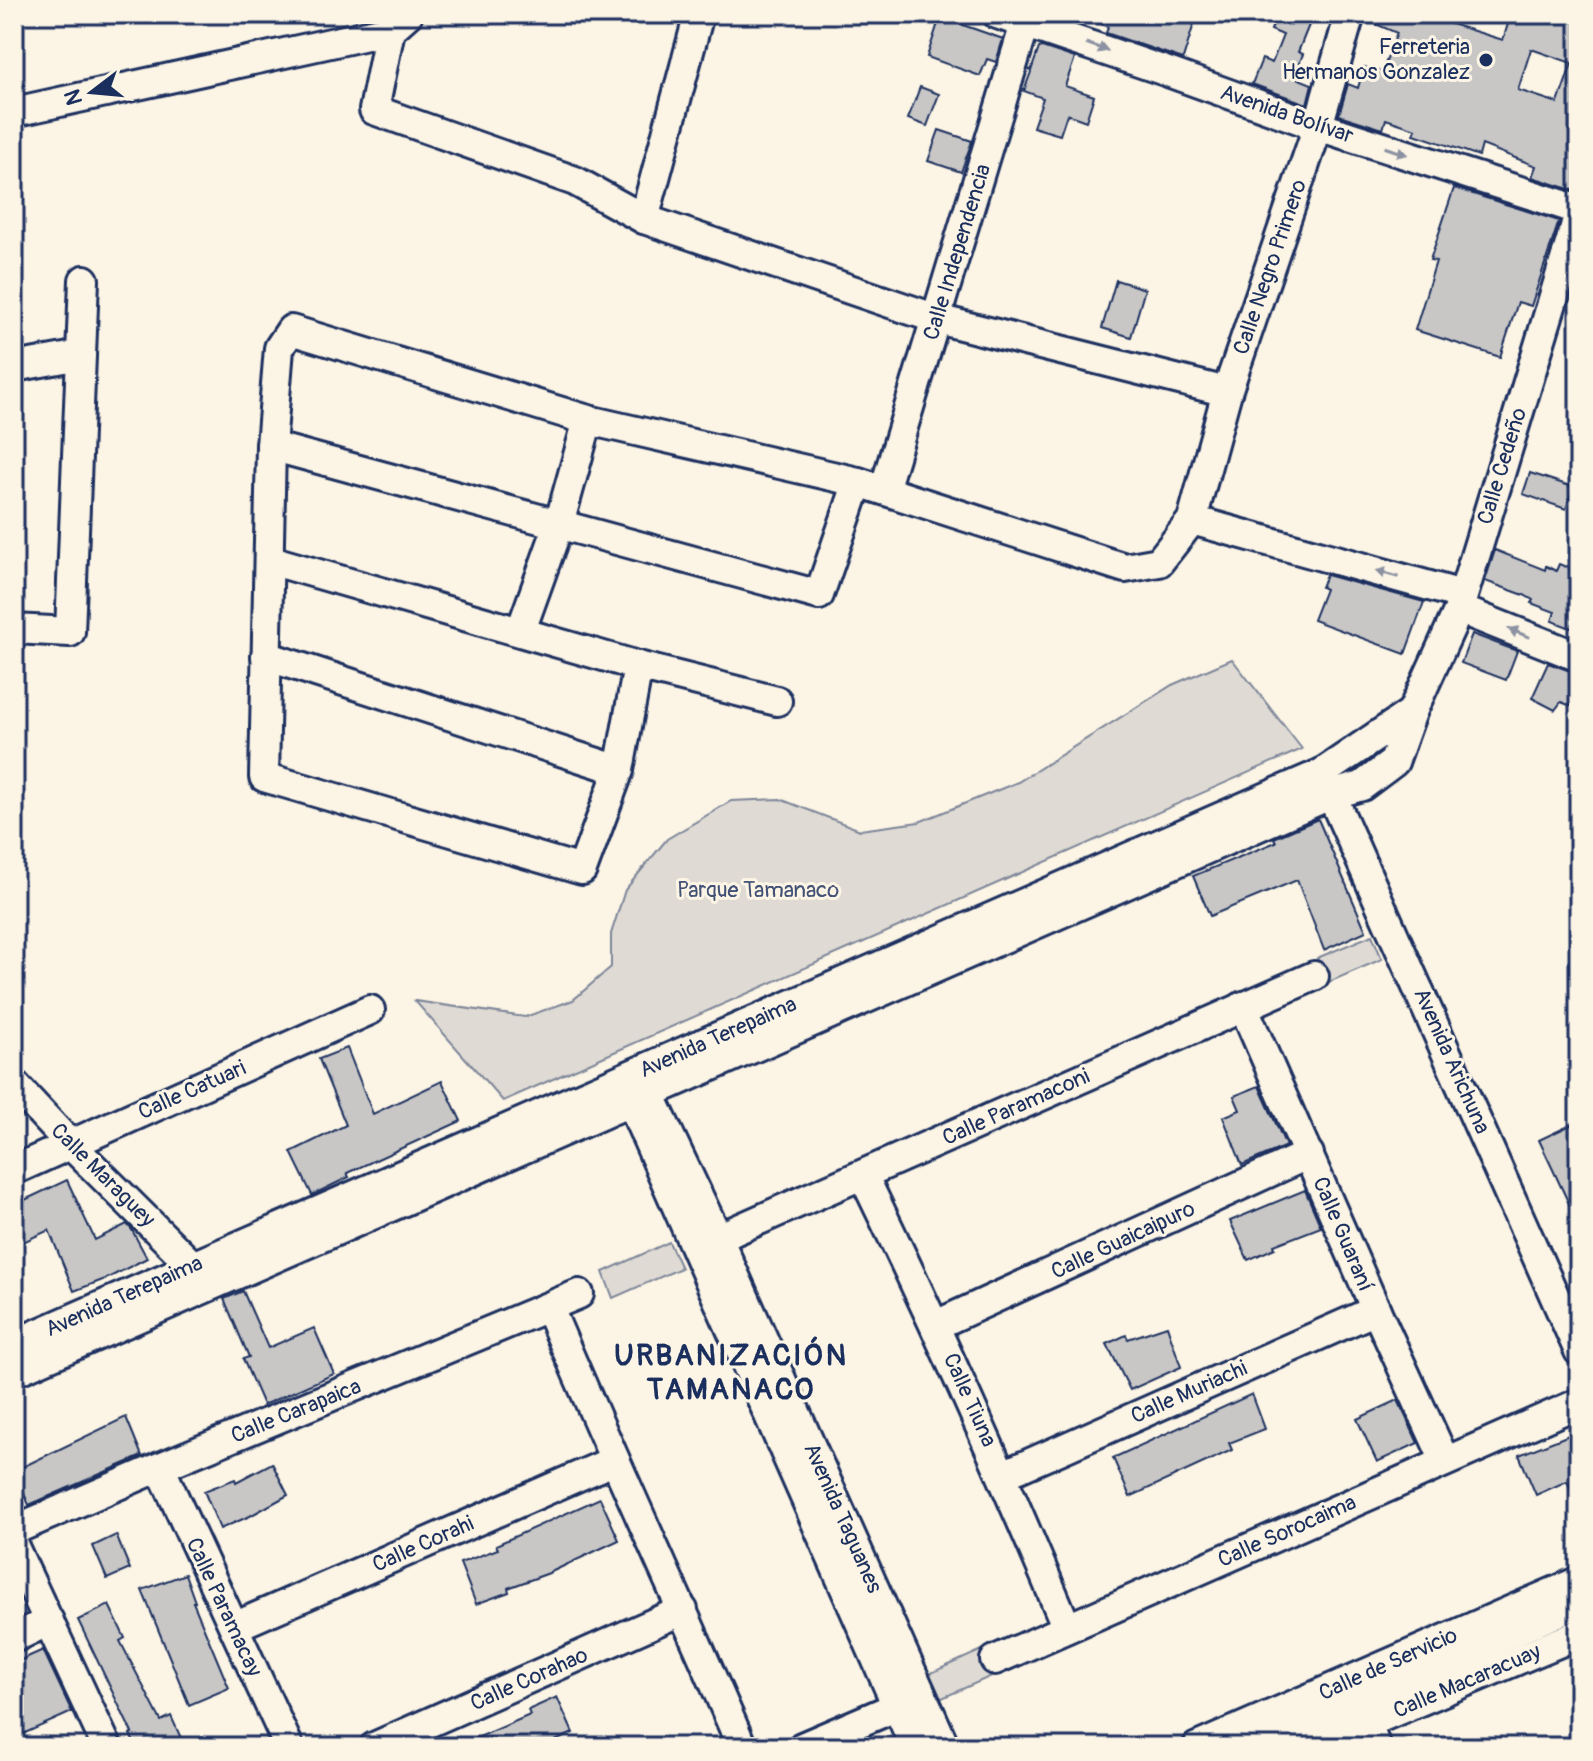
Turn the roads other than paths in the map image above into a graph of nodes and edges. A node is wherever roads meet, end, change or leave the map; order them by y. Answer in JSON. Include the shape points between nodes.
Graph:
{"nodes":[{"id":1,"x":699,"y":14,"type":"edge"},
{"id":2,"x":997,"y":14,"type":"edge"},
{"id":3,"x":1350,"y":14,"type":"edge"},
{"id":4,"x":1026,"y":18,"type":"edge"},
{"id":5,"x":399,"y":22,"type":"edge"},
{"id":6,"x":14,"y":112,"type":"edge"},
{"id":7,"x":1318,"y":126,"type":"junction"},
{"id":8,"x":1579,"y":212,"type":"edge"},
{"id":9,"x":644,"y":219,"type":"junction"},
{"id":10,"x":84,"y":280,"type":"dead end"},
{"id":11,"x":937,"y":319,"type":"junction"},
{"id":12,"x":81,"y":355,"type":"junction"},
{"id":13,"x":14,"y":367,"type":"edge"},
{"id":14,"x":1227,"y":392,"type":"junction"},
{"id":15,"x":588,"y":420,"type":"junction"},
{"id":16,"x":271,"y":446,"type":"junction"},
{"id":17,"x":871,"y":486,"type":"junction"},
{"id":18,"x":1192,"y":520,"type":"junction"},
{"id":19,"x":559,"y":524,"type":"junction"},
{"id":20,"x":270,"y":560,"type":"junction"},
{"id":21,"x":1461,"y":602,"type":"junction"},
{"id":22,"x":14,"y":629,"type":"edge"},
{"id":23,"x":521,"y":630,"type":"junction"},
{"id":24,"x":266,"y":656,"type":"junction"},
{"id":25,"x":1579,"y":657,"type":"edge"},
{"id":26,"x":638,"y":666,"type":"junction"},
{"id":27,"x":777,"y":701,"type":"dead end"},
{"id":28,"x":1412,"y":712,"type":"joint"},
{"id":29,"x":619,"y":770,"type":"junction"},
{"id":30,"x":1326,"y":784,"type":"junction"},
{"id":31,"x":1314,"y":976,"type":"dead end"},
{"id":32,"x":1243,"y":1006,"type":"junction"},
{"id":33,"x":370,"y":1010,"type":"dead end"},
{"id":34,"x":14,"y":1084,"type":"edge"},
{"id":35,"x":639,"y":1088,"type":"junction"},
{"id":36,"x":70,"y":1144,"type":"junction"},
{"id":37,"x":1309,"y":1154,"type":"junction"},
{"id":38,"x":14,"y":1170,"type":"edge"},
{"id":39,"x":863,"y":1175,"type":"junction"},
{"id":40,"x":718,"y":1238,"type":"junction"},
{"id":41,"x":193,"y":1266,"type":"junction"},
{"id":42,"x":579,"y":1294,"type":"dead end"},
{"id":43,"x":549,"y":1308,"type":"junction"},
{"id":44,"x":1376,"y":1310,"type":"junction"},
{"id":45,"x":936,"y":1325,"type":"junction"},
{"id":46,"x":14,"y":1344,"type":"edge"},
{"id":47,"x":1579,"y":1351,"type":"edge"},
{"id":48,"x":14,"y":1372,"type":"edge"},
{"id":49,"x":1579,"y":1403,"type":"edge"},
{"id":50,"x":613,"y":1461,"type":"junction"},
{"id":51,"x":1445,"y":1461,"type":"junction"},
{"id":52,"x":160,"y":1467,"type":"junction"},
{"id":53,"x":1003,"y":1475,"type":"junction"},
{"id":54,"x":14,"y":1530,"type":"edge"},
{"id":55,"x":14,"y":1547,"type":"edge"},
{"id":56,"x":1579,"y":1581,"type":"edge"},
{"id":57,"x":1579,"y":1603,"type":"edge"},
{"id":58,"x":683,"y":1610,"type":"junction"},
{"id":59,"x":49,"y":1621,"type":"junction"},
{"id":60,"x":234,"y":1627,"type":"junction"},
{"id":61,"x":1067,"y":1628,"type":"junction"},
{"id":62,"x":1579,"y":1634,"type":"edge"},
{"id":63,"x":14,"y":1638,"type":"edge"},
{"id":64,"x":995,"y":1660,"type":"dead end"},
{"id":65,"x":910,"y":1701,"type":"junction"},
{"id":66,"x":1371,"y":1735,"type":"edge"},
{"id":67,"x":107,"y":1747,"type":"edge"},
{"id":68,"x":289,"y":1747,"type":"edge"},
{"id":69,"x":374,"y":1747,"type":"edge"},
{"id":70,"x":742,"y":1747,"type":"edge"},
{"id":71,"x":802,"y":1747,"type":"edge"},
{"id":72,"x":915,"y":1747,"type":"edge"},
{"id":73,"x":945,"y":1747,"type":"edge"},
{"id":74,"x":1197,"y":1747,"type":"edge"},
{"id":75,"x":1249,"y":1747,"type":"edge"},
{"id":76,"x":1310,"y":1747,"type":"edge"}],
"edges":[{"from":1,"to":9,"type":"street"},
{"from":2,"to":4,"type":"street","name":"Avenida Bolívar"},
{"from":3,"to":7,"type":"street","name":"Calle Negro Primero"},
{"from":4,"to":7,"type":"street","name":"Avenida Bolívar","one_way":true},
{"from":4,"to":11,"type":"street","name":"Calle Independencia"},
{"from":5,"to":6,"type":"street"},
{"from":5,"to":9,"type":"street","via":[[374,110],[575,181]]},
{"from":7,"to":8,"type":"street","name":"Avenida Bolívar","one_way":true},
{"from":7,"to":14,"type":"street","name":"Calle Negro Primero"},
{"from":8,"to":21,"type":"street","name":"Calle Cedeño"},
{"from":9,"to":11,"type":"street"},
{"from":10,"to":12,"type":"street"},
{"from":11,"to":14,"type":"street"},
{"from":11,"to":17,"type":"street","name":"Calle Independencia"},
{"from":12,"to":13,"type":"street"},
{"from":12,"to":22,"type":"street","via":[[70,632]]},
{"from":14,"to":18,"type":"street","name":"Calle Negro Primero"},
{"from":15,"to":16,"type":"street","via":[[291,330],[279,348]]},
{"from":15,"to":17,"type":"street"},
{"from":15,"to":19,"type":"street"},
{"from":16,"to":19,"type":"street"},
{"from":16,"to":20,"type":"street"},
{"from":17,"to":18,"type":"street","via":[[1125,568],[1159,562]]},
{"from":17,"to":19,"type":"street","name":"Calle Independencia","via":[[819,595]]},
{"from":21,"to":18,"type":"street","one_way":true},
{"from":19,"to":23,"type":"street"},
{"from":20,"to":23,"type":"street"},
{"from":20,"to":24,"type":"street"},
{"from":25,"to":21,"type":"street","one_way":true},
{"from":21,"to":28,"type":"street","name":"Calle Cedeño"},
{"from":23,"to":26,"type":"street"},
{"from":24,"to":29,"type":"street"},
{"from":24,"to":29,"type":"street","via":[[264,777],[582,870]]},
{"from":26,"to":27,"type":"street"},
{"from":26,"to":29,"type":"street"},
{"from":28,"to":30,"type":"street","name":"Avenida Terepaima"},
{"from":30,"to":35,"type":"street","name":"Avenida Terepaima"},
{"from":30,"to":47,"type":"street","name":"Avenida Arichuna"},
{"from":31,"to":32,"type":"street","name":"Calle Paramaconi"},
{"from":32,"to":37,"type":"street","name":"Calle Guaraní"},
{"from":32,"to":39,"type":"street","name":"Calle Paramaconi"},
{"from":33,"to":36,"type":"street","name":"Calle Catuari"},
{"from":34,"to":36,"type":"street","name":"Calle Maraguey"},
{"from":35,"to":40,"type":"street","name":"Avenida Taguanes"},
{"from":35,"to":41,"type":"street","name":"Avenida Terepaima"},
{"from":35,"to":48,"type":"street","name":"Avenida Terepaima"},
{"from":35,"to":65,"type":"street","name":"Avenida Taguanes"},
{"from":36,"to":38,"type":"street","name":"Calle Catuari"},
{"from":36,"to":41,"type":"street","name":"Calle Maraguey"},
{"from":37,"to":44,"type":"street","name":"Calle Guaraní"},
{"from":37,"to":45,"type":"street","name":"Calle Guaicaipuro"},
{"from":39,"to":40,"type":"street","name":"Calle Paramaconi"},
{"from":39,"to":45,"type":"street","name":"Calle Tiuna"},
{"from":40,"to":65,"type":"street","name":"Avenida Taguanes"},
{"from":41,"to":46,"type":"street","name":"Avenida Terepaima"},
{"from":42,"to":43,"type":"street","name":"Calle Carapaica"},
{"from":43,"to":50,"type":"street"},
{"from":43,"to":52,"type":"street","name":"Calle Carapaica"},
{"from":44,"to":51,"type":"street","name":"Calle Guaraní"},
{"from":44,"to":53,"type":"street","name":"Calle Muriachi"},
{"from":45,"to":53,"type":"street","name":"Calle Tiuna"},
{"from":49,"to":51,"type":"street","name":"Calle Sorocaima"},
{"from":50,"to":58,"type":"street"},
{"from":50,"to":60,"type":"street","name":"Calle Corahi"},
{"from":51,"to":61,"type":"street","name":"Calle Sorocaima"},
{"from":52,"to":54,"type":"street","name":"Calle Carapaica"},
{"from":52,"to":60,"type":"street","name":"Calle Paramacay"},
{"from":53,"to":61,"type":"street","name":"Calle Tiuna"},
{"from":55,"to":59,"type":"street"},
{"from":56,"to":74,"type":"street","name":"Calle de Servicio"},
{"from":57,"to":75,"type":"street","name":"Calle Macaracuay"},
{"from":58,"to":69,"type":"street","name":"Calle Corahao"},
{"from":58,"to":70,"type":"street"},
{"from":59,"to":63,"type":"street"},
{"from":59,"to":67,"type":"street"},
{"from":60,"to":68,"type":"street","name":"Calle Paramacay"},
{"from":61,"to":64,"type":"street","name":"Calle Sorocaima"},
{"from":62,"to":66,"type":"street","name":"Calle Macaracuay"},
{"from":65,"to":71,"type":"street"},
{"from":65,"to":72,"type":"street","name":"Avenida Taguanes"},
{"from":65,"to":73,"type":"street","name":"Avenida Taguanes"},
{"from":66,"to":76,"type":"street","name":"Calle Macaracuay"}]}
